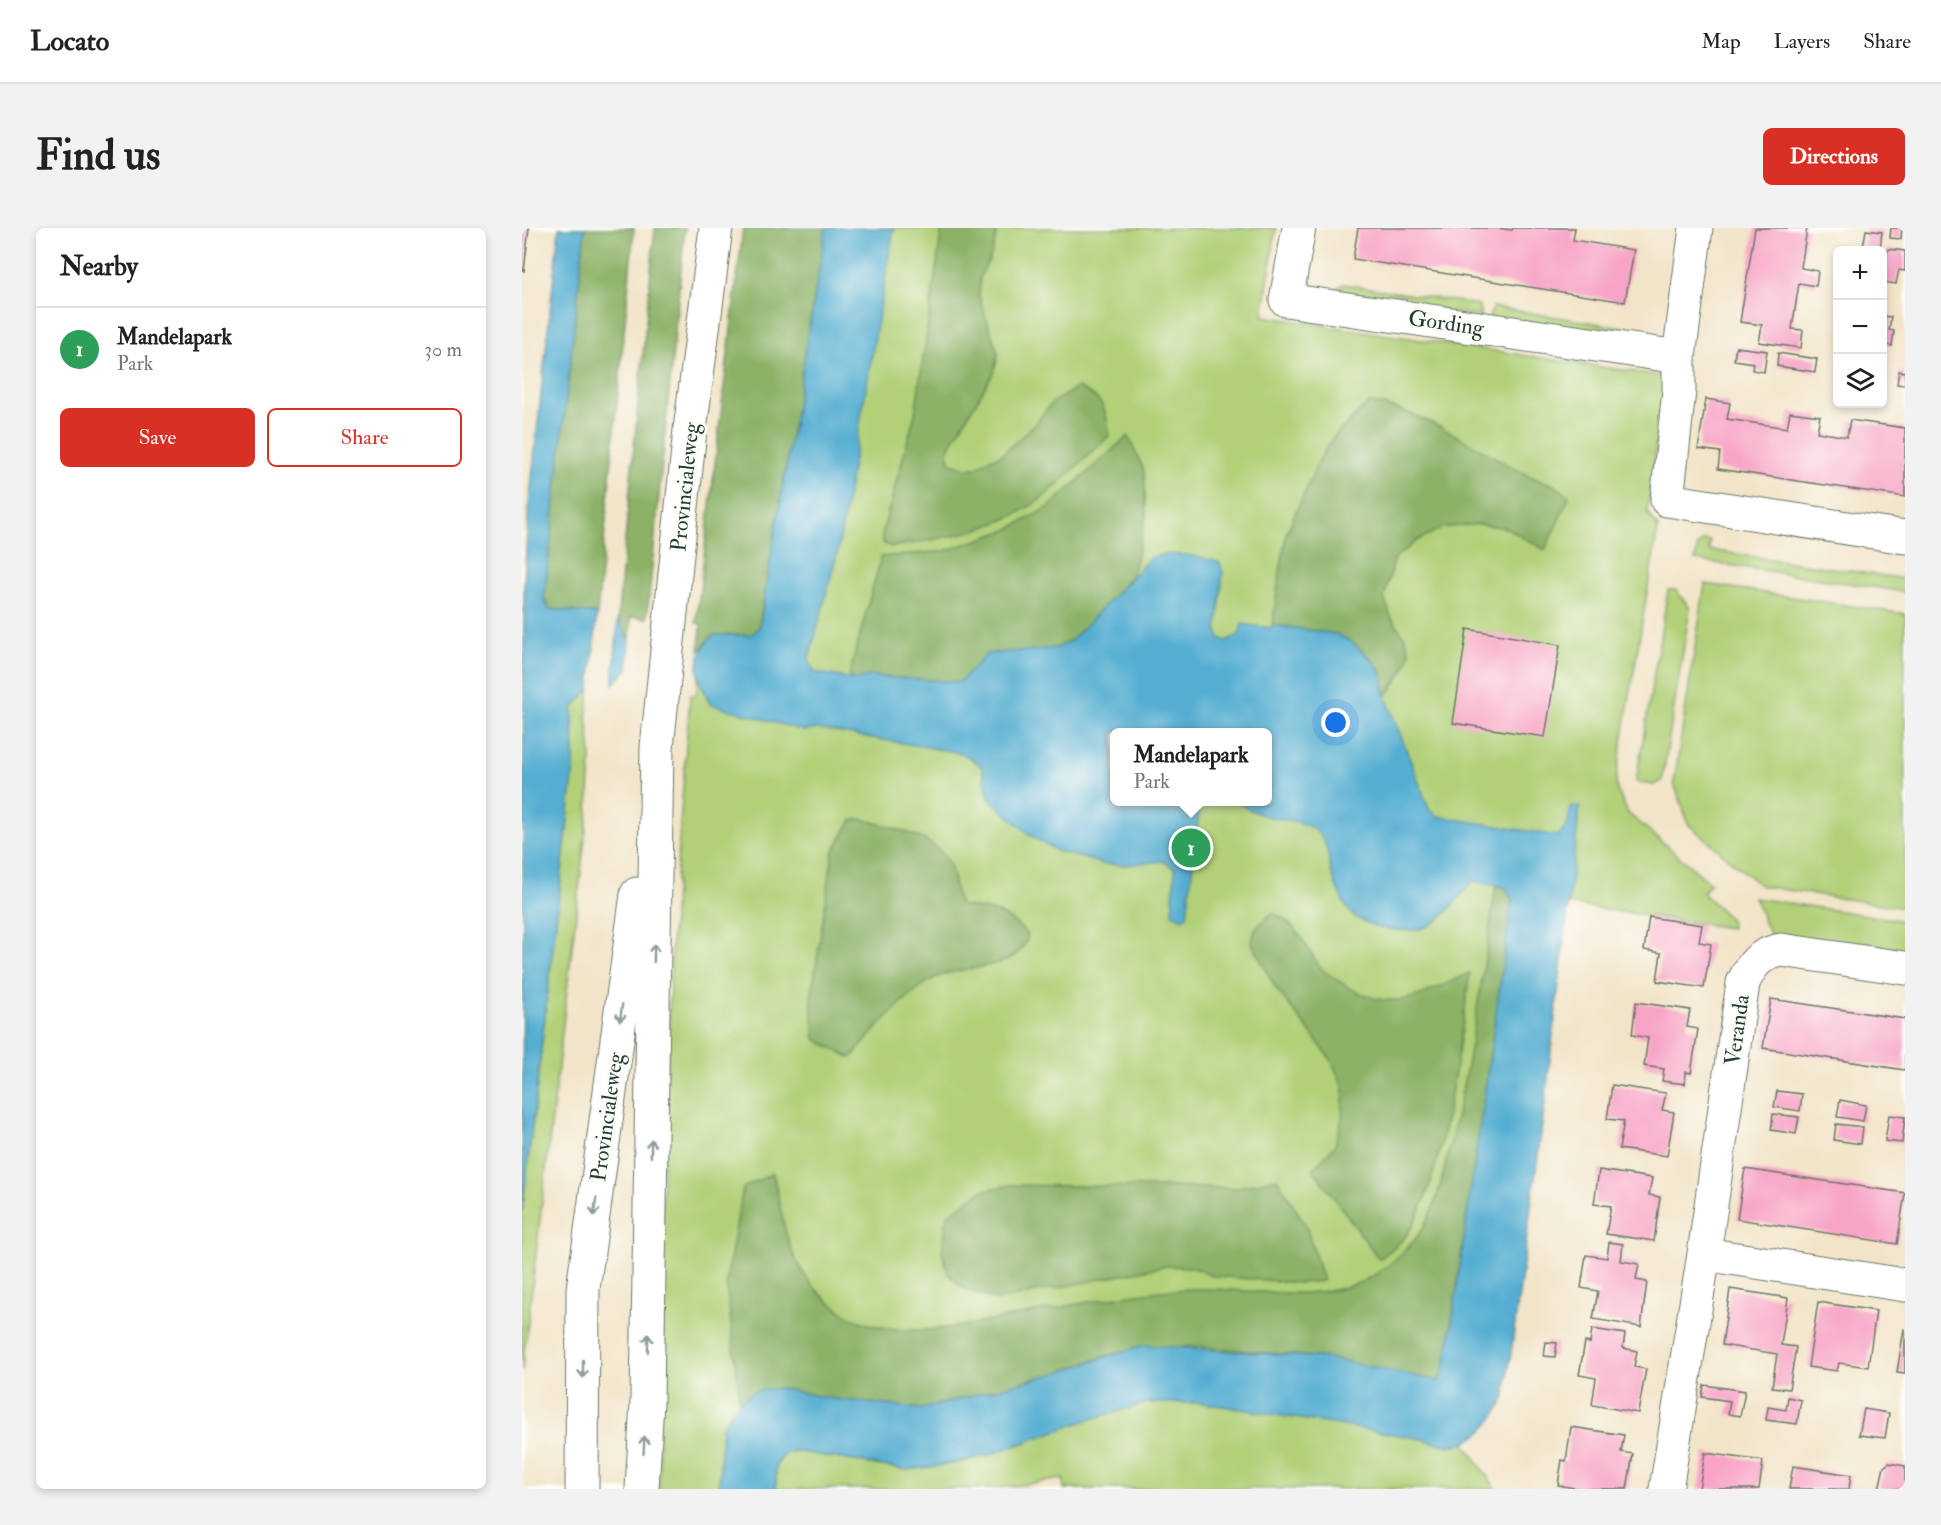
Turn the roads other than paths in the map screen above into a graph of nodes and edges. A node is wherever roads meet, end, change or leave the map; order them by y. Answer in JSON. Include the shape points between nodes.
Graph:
{"nodes":[{"id":1,"x":716,"y":228,"type":"edge"},
{"id":2,"x":1299,"y":228,"type":"edge"},
{"id":3,"x":1696,"y":228,"type":"edge"},
{"id":4,"x":1679,"y":357,"type":"junction"},
{"id":5,"x":1905,"y":537,"type":"edge"},
{"id":6,"x":657,"y":747,"type":"junction"},
{"id":7,"x":1905,"y":968,"type":"edge"},
{"id":8,"x":1704,"y":1254,"type":"junction"},
{"id":9,"x":1905,"y":1285,"type":"edge"},
{"id":10,"x":582,"y":1489,"type":"edge"},
{"id":11,"x":642,"y":1489,"type":"edge"},
{"id":12,"x":1666,"y":1489,"type":"edge"}],
"edges":[{"from":1,"to":6,"type":"main road","name":"Provincialeweg","via":[[690,430]]},
{"from":2,"to":4,"type":"main road","name":"Gording","via":[[1286,300]]},
{"from":3,"to":4,"type":"main road"},
{"from":4,"to":5,"type":"main road","via":[[1667,500]]},
{"from":6,"to":10,"type":"main road","name":"Provincialeweg","one_way":true,"via":[[583,1289]]},
{"from":11,"to":6,"type":"main road","name":"Provincialeweg","one_way":true},
{"from":7,"to":8,"type":"main road","name":"Veranda","via":[[1781,950],[1768,952],[1750,968],[1743,983]]},
{"from":8,"to":9,"type":"main road"},
{"from":8,"to":12,"type":"main road","name":"Veranda"}]}
